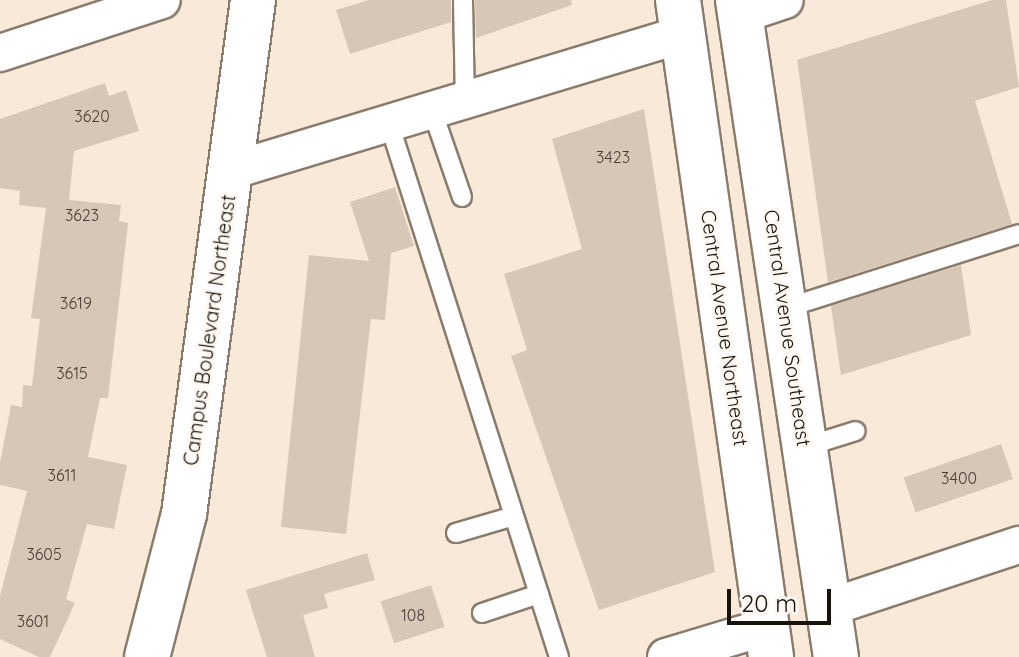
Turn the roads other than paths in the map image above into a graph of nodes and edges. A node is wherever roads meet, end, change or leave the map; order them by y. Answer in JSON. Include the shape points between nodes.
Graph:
{"nodes":[{"id":1,"x":162,"y":0,"type":"edge"},
{"id":2,"x":253,"y":0,"type":"edge"},
{"id":3,"x":463,"y":0,"type":"edge"},
{"id":4,"x":785,"y":0,"type":"edge"},
{"id":5,"x":739,"y":8,"type":"edge"},
{"id":6,"x":681,"y":17,"type":"edge"},
{"id":7,"x":0,"y":53,"type":"edge"},
{"id":8,"x":448,"y":105,"type":"junction"},
{"id":9,"x":389,"y":123,"type":"junction"},
{"id":10,"x":230,"y":171,"type":"junction"},
{"id":11,"x":462,"y":197,"type":"dead end"},
{"id":12,"x":1019,"y":234,"type":"edge"},
{"id":13,"x":786,"y":308,"type":"junction"},
{"id":14,"x":856,"y":431,"type":"dead end"},
{"id":15,"x":805,"y":447,"type":"junction"},
{"id":16,"x":514,"y":516,"type":"junction"},
{"id":17,"x":456,"y":533,"type":"dead end"},
{"id":18,"x":1019,"y":545,"type":"edge"},
{"id":19,"x":539,"y":594,"type":"junction"},
{"id":20,"x":828,"y":608,"type":"junction"},
{"id":21,"x":482,"y":613,"type":"dead end"},
{"id":22,"x":768,"y":642,"type":"edge"},
{"id":23,"x":147,"y":657,"type":"edge"},
{"id":24,"x":559,"y":657,"type":"edge"},
{"id":25,"x":666,"y":657,"type":"edge"},
{"id":26,"x":836,"y":657,"type":"edge"}],
"edges":[{"from":1,"to":7,"type":"street"},
{"from":2,"to":10,"type":"main road","name":"Campus Boulevard Northeast"},
{"from":3,"to":8,"type":"lane"},
{"from":4,"to":5,"type":"street"},
{"from":5,"to":13,"type":"main road","name":"Central Avenue Southeast"},
{"from":6,"to":8,"type":"street"},
{"from":6,"to":22,"type":"main road","name":"Central Avenue Northeast"},
{"from":8,"to":9,"type":"street"},
{"from":8,"to":11,"type":"lane"},
{"from":9,"to":10,"type":"street"},
{"from":9,"to":16,"type":"lane"},
{"from":10,"to":23,"type":"main road","name":"Campus Boulevard Northeast","via":[[184,514]]},
{"from":12,"to":13,"type":"lane"},
{"from":13,"to":15,"type":"main road","name":"Central Avenue Southeast"},
{"from":14,"to":15,"type":"lane"},
{"from":15,"to":20,"type":"main road","name":"Central Avenue Southeast"},
{"from":16,"to":17,"type":"lane"},
{"from":16,"to":19,"type":"lane"},
{"from":18,"to":20,"type":"street"},
{"from":19,"to":21,"type":"lane"},
{"from":19,"to":24,"type":"lane"},
{"from":20,"to":26,"type":"main road","name":"Central Avenue Southeast"},
{"from":22,"to":25,"type":"street"}]}
